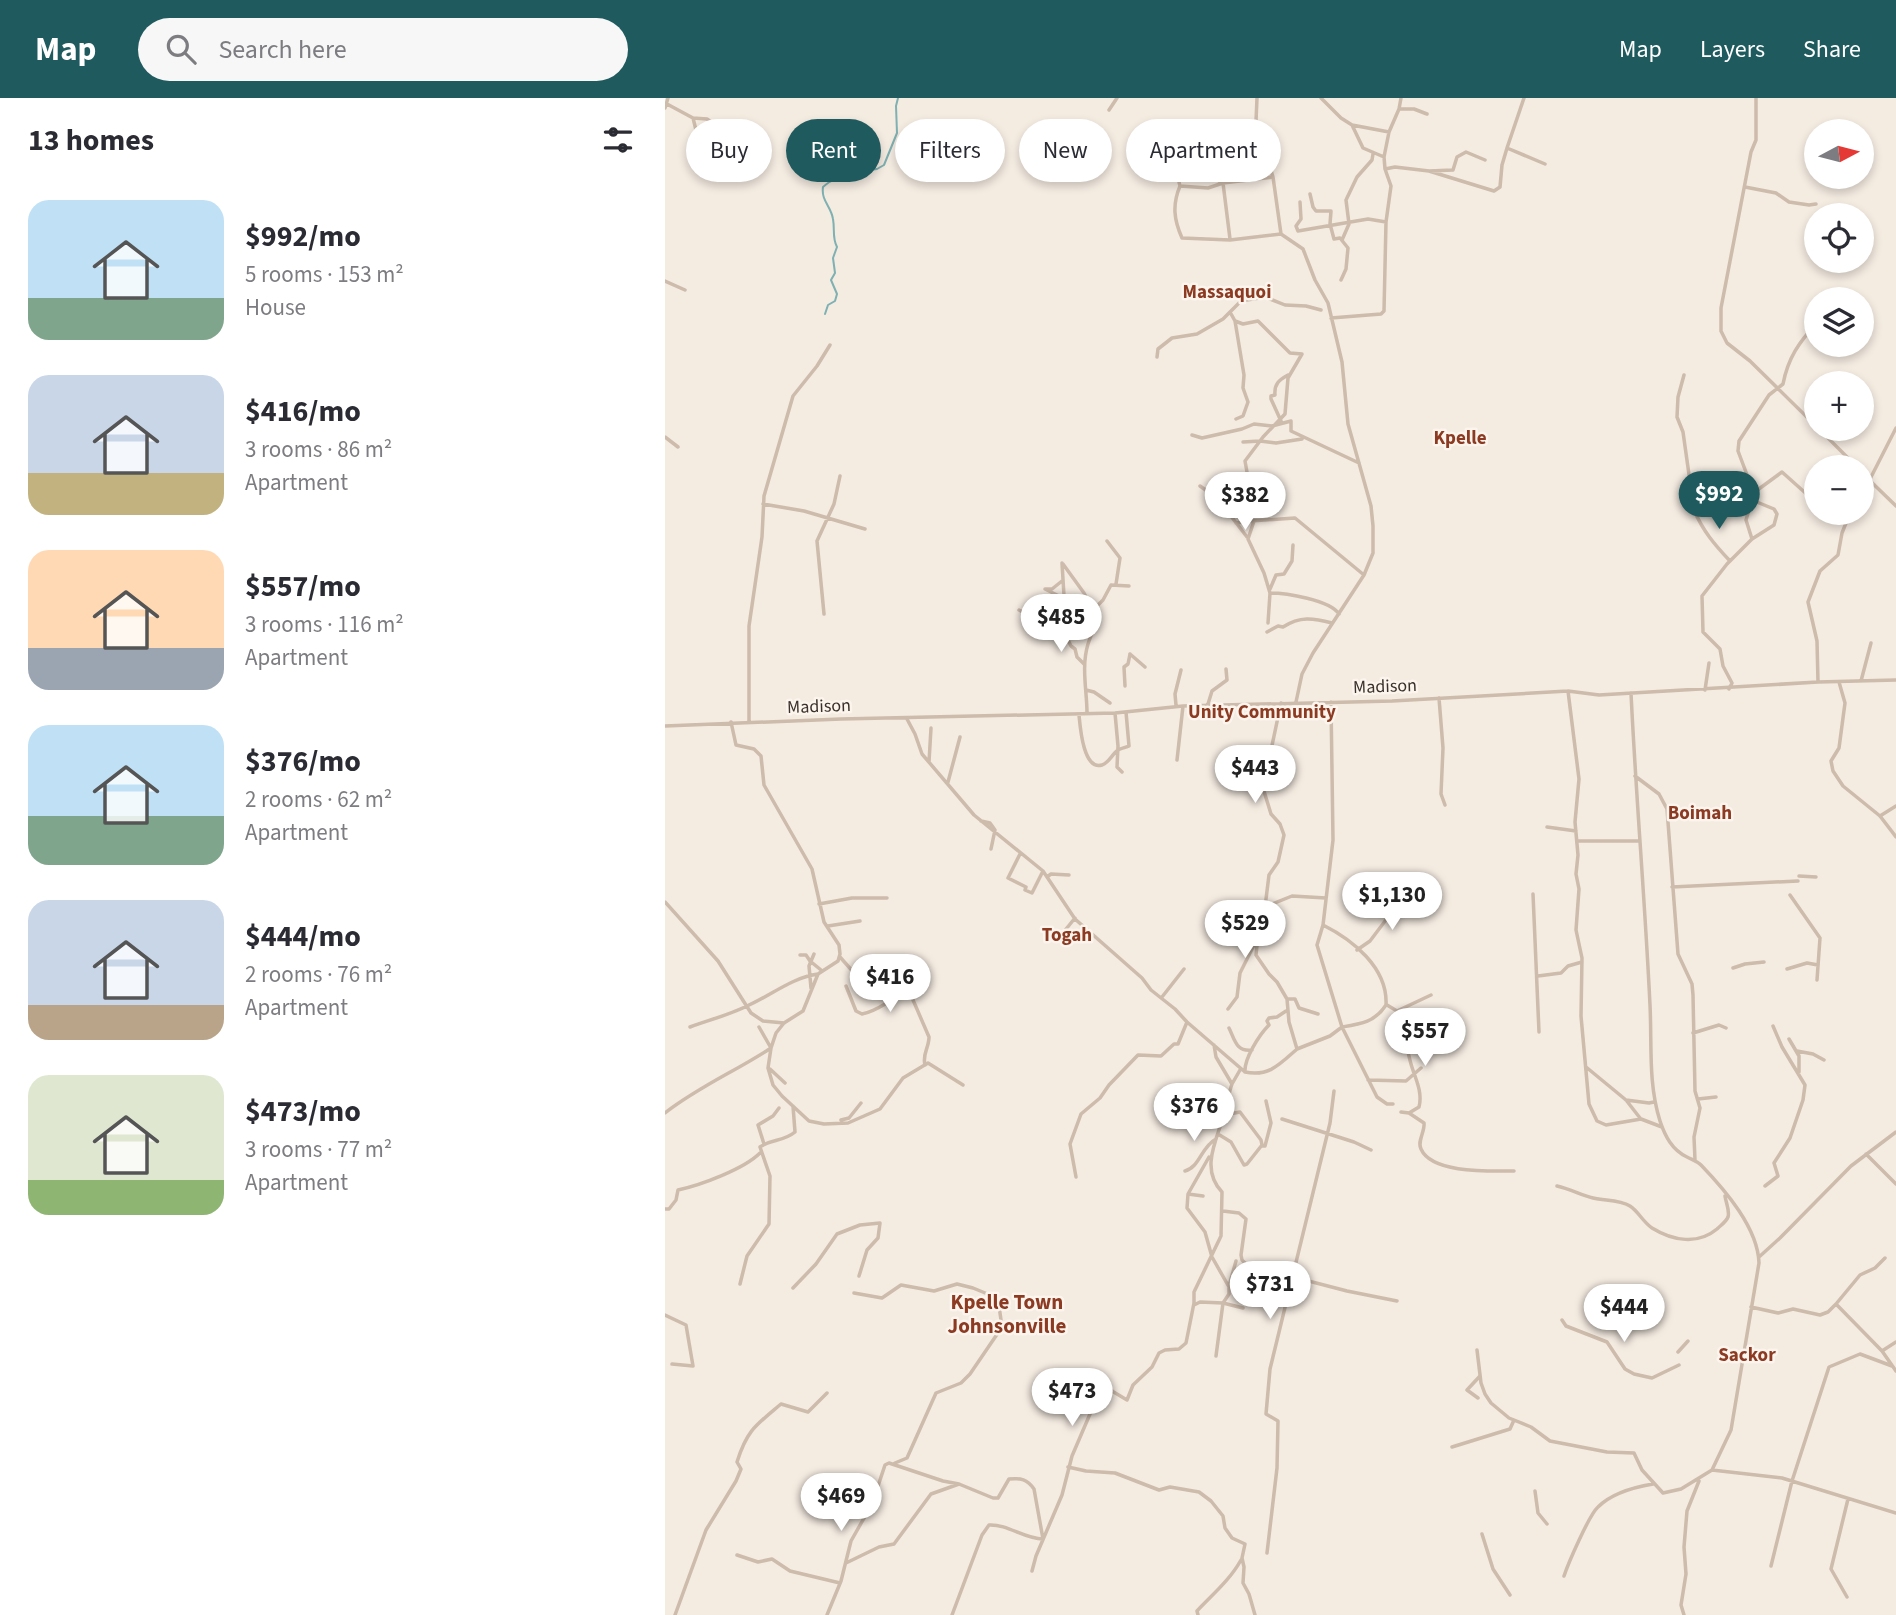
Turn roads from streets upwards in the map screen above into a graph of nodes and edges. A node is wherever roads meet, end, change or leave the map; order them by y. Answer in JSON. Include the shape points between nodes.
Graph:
{"nodes":[{"id":1,"x":668,"y":98,"type":"edge"},
{"id":2,"x":1117,"y":98,"type":"edge"},
{"id":3,"x":1257,"y":98,"type":"edge"},
{"id":4,"x":1321,"y":98,"type":"edge"},
{"id":5,"x":1401,"y":98,"type":"edge"},
{"id":6,"x":1524,"y":98,"type":"edge"},
{"id":7,"x":1756,"y":98,"type":"edge"},
{"id":8,"x":666,"y":106,"type":"edge"},
{"id":9,"x":1399,"y":109,"type":"junction"},
{"id":10,"x":1109,"y":110,"type":"dead end"},
{"id":11,"x":1427,"y":114,"type":"dead end"},
{"id":12,"x":693,"y":118,"type":"joint"},
{"id":13,"x":707,"y":119,"type":"edge"},
{"id":14,"x":1256,"y":119,"type":"edge"},
{"id":15,"x":1352,"y":125,"type":"junction"},
{"id":16,"x":1388,"y":132,"type":"junction"},
{"id":17,"x":1507,"y":148,"type":"junction"},
{"id":18,"x":1373,"y":154,"type":"junction"},
{"id":19,"x":1384,"y":157,"type":"junction"},
{"id":20,"x":1485,"y":160,"type":"dead end"},
{"id":21,"x":1545,"y":164,"type":"dead end"},
{"id":22,"x":1385,"y":169,"type":"junction"},
{"id":23,"x":1429,"y":171,"type":"junction"},
{"id":24,"x":1179,"y":182,"type":"edge"},
{"id":25,"x":1221,"y":182,"type":"joint"},
{"id":26,"x":1274,"y":182,"type":"edge"},
{"id":27,"x":1180,"y":186,"type":"junction"},
{"id":28,"x":1745,"y":187,"type":"junction"},
{"id":29,"x":1310,"y":194,"type":"dead end"},
{"id":30,"x":1300,"y":202,"type":"dead end"},
{"id":31,"x":1804,"y":204,"type":"edge"},
{"id":32,"x":1349,"y":222,"type":"junction"},
{"id":33,"x":1386,"y":222,"type":"junction"},
{"id":34,"x":1330,"y":224,"type":"junction"},
{"id":35,"x":1281,"y":234,"type":"junction"},
{"id":36,"x":1230,"y":240,"type":"junction"},
{"id":37,"x":1342,"y":240,"type":"junction"},
{"id":38,"x":1341,"y":280,"type":"dead end"},
{"id":39,"x":665,"y":281,"type":"edge"},
{"id":40,"x":685,"y":290,"type":"dead end"},
{"id":41,"x":1321,"y":310,"type":"dead end"},
{"id":42,"x":1230,"y":312,"type":"junction"},
{"id":43,"x":1331,"y":318,"type":"junction"},
{"id":44,"x":1234,"y":321,"type":"junction"},
{"id":45,"x":1804,"y":337,"type":"edge"},
{"id":46,"x":830,"y":345,"type":"dead end"},
{"id":47,"x":1157,"y":357,"type":"dead end"},
{"id":48,"x":1290,"y":374,"type":"junction"},
{"id":49,"x":1684,"y":375,"type":"dead end"},
{"id":50,"x":1777,"y":389,"type":"junction"},
{"id":51,"x":1804,"y":415,"type":"edge"},
{"id":52,"x":1236,"y":419,"type":"dead end"},
{"id":53,"x":1281,"y":421,"type":"junction"},
{"id":54,"x":1274,"y":425,"type":"junction"},
{"id":55,"x":1896,"y":428,"type":"edge"},
{"id":56,"x":1192,"y":435,"type":"dead end"},
{"id":57,"x":665,"y":437,"type":"edge"},
{"id":58,"x":1304,"y":438,"type":"junction"},
{"id":59,"x":1260,"y":441,"type":"junction"},
{"id":60,"x":1831,"y":441,"type":"edge"},
{"id":61,"x":1244,"y":442,"type":"dead end"},
{"id":62,"x":678,"y":447,"type":"dead end"},
{"id":63,"x":1845,"y":455,"type":"edge"},
{"id":64,"x":1359,"y":463,"type":"junction"},
{"id":65,"x":1874,"y":471,"type":"edge"},
{"id":66,"x":840,"y":477,"type":"dead end"},
{"id":67,"x":1750,"y":482,"type":"junction"},
{"id":68,"x":1201,"y":486,"type":"dead end"},
{"id":69,"x":1874,"y":486,"type":"edge"},
{"id":70,"x":1804,"y":492,"type":"edge"},
{"id":71,"x":1752,"y":494,"type":"junction"},
{"id":72,"x":1752,"y":500,"type":"junction"},
{"id":73,"x":763,"y":504,"type":"junction"},
{"id":74,"x":1896,"y":506,"type":"edge"},
{"id":75,"x":1694,"y":510,"type":"junction"},
{"id":76,"x":827,"y":517,"type":"junction"},
{"id":77,"x":1252,"y":521,"type":"junction"},
{"id":78,"x":1236,"y":523,"type":"junction"},
{"id":79,"x":1845,"y":525,"type":"edge"},
{"id":80,"x":865,"y":529,"type":"dead end"},
{"id":81,"x":1248,"y":539,"type":"junction"},
{"id":82,"x":1752,"y":539,"type":"junction"},
{"id":83,"x":1107,"y":541,"type":"dead end"},
{"id":84,"x":1293,"y":545,"type":"dead end"},
{"id":85,"x":1730,"y":561,"type":"junction"},
{"id":86,"x":1364,"y":575,"type":"junction"},
{"id":87,"x":1062,"y":581,"type":"junction"},
{"id":88,"x":1116,"y":584,"type":"junction"},
{"id":89,"x":1129,"y":586,"type":"dead end"},
{"id":90,"x":1270,"y":592,"type":"junction"},
{"id":91,"x":1063,"y":598,"type":"junction"},
{"id":92,"x":1093,"y":610,"type":"junction"},
{"id":93,"x":1019,"y":611,"type":"dead end"},
{"id":94,"x":1066,"y":612,"type":"junction"},
{"id":95,"x":824,"y":614,"type":"dead end"},
{"id":96,"x":1339,"y":614,"type":"junction"},
{"id":97,"x":1065,"y":623,"type":"junction"},
{"id":98,"x":1268,"y":623,"type":"dead end"},
{"id":99,"x":1332,"y":623,"type":"junction"},
{"id":100,"x":1055,"y":627,"type":"junction"},
{"id":101,"x":1267,"y":632,"type":"dead end"},
{"id":102,"x":1067,"y":638,"type":"junction"},
{"id":103,"x":1871,"y":643,"type":"dead end"},
{"id":104,"x":1709,"y":663,"type":"dead end"},
{"id":105,"x":1085,"y":666,"type":"junction"},
{"id":106,"x":1145,"y":667,"type":"dead end"},
{"id":107,"x":1226,"y":669,"type":"dead end"},
{"id":108,"x":1181,"y":670,"type":"dead end"},
{"id":109,"x":1896,"y":680,"type":"edge"},
{"id":110,"x":1861,"y":681,"type":"junction"},
{"id":111,"x":1818,"y":682,"type":"junction"},
{"id":112,"x":1839,"y":682,"type":"junction"},
{"id":113,"x":1125,"y":686,"type":"dead end"},
{"id":114,"x":1729,"y":689,"type":"junction"},
{"id":115,"x":1086,"y":690,"type":"junction"},
{"id":116,"x":1705,"y":690,"type":"junction"},
{"id":117,"x":1569,"y":691,"type":"junction"},
{"id":118,"x":1631,"y":693,"type":"junction"},
{"id":119,"x":1439,"y":698,"type":"junction"},
{"id":120,"x":1296,"y":702,"type":"junction"},
{"id":121,"x":1331,"y":702,"type":"junction"},
{"id":122,"x":1110,"y":703,"type":"dead end"},
{"id":123,"x":1281,"y":703,"type":"junction"},
{"id":124,"x":1208,"y":705,"type":"junction"},
{"id":125,"x":1175,"y":706,"type":"junction"},
{"id":126,"x":1183,"y":706,"type":"junction"},
{"id":127,"x":1126,"y":712,"type":"junction"},
{"id":128,"x":1087,"y":713,"type":"junction"},
{"id":129,"x":1115,"y":713,"type":"junction"},
{"id":130,"x":1079,"y":715,"type":"junction"},
{"id":131,"x":906,"y":719,"type":"junction"},
{"id":132,"x":731,"y":722,"type":"junction"},
{"id":133,"x":749,"y":722,"type":"junction"},
{"id":134,"x":665,"y":726,"type":"edge"},
{"id":135,"x":932,"y":728,"type":"dead end"},
{"id":136,"x":960,"y":737,"type":"dead end"},
{"id":137,"x":1118,"y":750,"type":"junction"},
{"id":138,"x":1177,"y":760,"type":"dead end"},
{"id":139,"x":929,"y":762,"type":"junction"},
{"id":140,"x":1122,"y":772,"type":"dead end"},
{"id":141,"x":1635,"y":776,"type":"junction"},
{"id":142,"x":948,"y":783,"type":"junction"},
{"id":143,"x":1445,"y":804,"type":"dead end"},
{"id":144,"x":1896,"y":806,"type":"edge"},
{"id":145,"x":1880,"y":816,"type":"junction"},
{"id":146,"x":1547,"y":827,"type":"dead end"},
{"id":147,"x":1576,"y":831,"type":"junction"},
{"id":148,"x":995,"y":833,"type":"junction"},
{"id":149,"x":1896,"y":837,"type":"edge"},
{"id":150,"x":1577,"y":841,"type":"junction"},
{"id":151,"x":1639,"y":841,"type":"junction"},
{"id":152,"x":991,"y":849,"type":"dead end"},
{"id":153,"x":1020,"y":853,"type":"junction"},
{"id":154,"x":1043,"y":871,"type":"junction"},
{"id":155,"x":1069,"y":875,"type":"dead end"},
{"id":156,"x":1047,"y":877,"type":"junction"},
{"id":157,"x":1816,"y":877,"type":"dead end"},
{"id":158,"x":1672,"y":887,"type":"junction"},
{"id":159,"x":1407,"y":892,"type":"dead end"},
{"id":160,"x":1533,"y":894,"type":"dead end"},
{"id":161,"x":1790,"y":895,"type":"dead end"},
{"id":162,"x":887,"y":898,"type":"dead end"},
{"id":163,"x":1326,"y":898,"type":"junction"},
{"id":164,"x":665,"y":902,"type":"edge"},
{"id":165,"x":819,"y":904,"type":"junction"},
{"id":166,"x":1265,"y":907,"type":"junction"},
{"id":167,"x":1075,"y":918,"type":"junction"},
{"id":168,"x":860,"y":921,"type":"dead end"},
{"id":169,"x":1322,"y":925,"type":"junction"},
{"id":170,"x":827,"y":926,"type":"junction"},
{"id":171,"x":1091,"y":934,"type":"junction"},
{"id":172,"x":1257,"y":938,"type":"junction"},
{"id":173,"x":1357,"y":950,"type":"junction"},
{"id":174,"x":814,"y":954,"type":"dead end"},
{"id":175,"x":800,"y":955,"type":"dead end"},
{"id":176,"x":840,"y":955,"type":"junction"},
{"id":177,"x":810,"y":961,"type":"junction"},
{"id":178,"x":1582,"y":962,"type":"junction"},
{"id":179,"x":1764,"y":962,"type":"dead end"},
{"id":180,"x":1819,"y":965,"type":"junction"},
{"id":181,"x":1734,"y":968,"type":"dead end"},
{"id":182,"x":1184,"y":969,"type":"dead end"},
{"id":183,"x":1787,"y":969,"type":"dead end"},
{"id":184,"x":820,"y":972,"type":"junction"},
{"id":185,"x":811,"y":975,"type":"junction"},
{"id":186,"x":1538,"y":976,"type":"junction"},
{"id":187,"x":896,"y":978,"type":"dead end"},
{"id":188,"x":1817,"y":980,"type":"dead end"},
{"id":189,"x":846,"y":986,"type":"dead end"},
{"id":190,"x":811,"y":990,"type":"junction"},
{"id":191,"x":1431,"y":995,"type":"dead end"},
{"id":192,"x":1162,"y":997,"type":"junction"},
{"id":193,"x":1287,"y":999,"type":"junction"},
{"id":194,"x":1386,"y":1005,"type":"junction"},
{"id":195,"x":747,"y":1007,"type":"junction"},
{"id":196,"x":1228,"y":1009,"type":"dead end"},
{"id":197,"x":1287,"y":1009,"type":"junction"},
{"id":198,"x":1397,"y":1010,"type":"junction"},
{"id":199,"x":1318,"y":1014,"type":"dead end"},
{"id":200,"x":1187,"y":1022,"type":"junction"},
{"id":201,"x":784,"y":1023,"type":"junction"},
{"id":202,"x":1773,"y":1026,"type":"dead end"},
{"id":203,"x":690,"y":1027,"type":"dead end"},
{"id":204,"x":759,"y":1027,"type":"dead end"},
{"id":205,"x":1342,"y":1027,"type":"junction"},
{"id":206,"x":1229,"y":1028,"type":"dead end"},
{"id":207,"x":1725,"y":1028,"type":"dead end"},
{"id":208,"x":1539,"y":1032,"type":"dead end"},
{"id":209,"x":1693,"y":1033,"type":"junction"},
{"id":210,"x":1789,"y":1039,"type":"dead end"},
{"id":211,"x":1214,"y":1045,"type":"junction"},
{"id":212,"x":771,"y":1048,"type":"junction"},
{"id":213,"x":1297,"y":1049,"type":"junction"},
{"id":214,"x":1252,"y":1050,"type":"junction"},
{"id":215,"x":1797,"y":1051,"type":"junction"},
{"id":216,"x":1824,"y":1060,"type":"dead end"},
{"id":217,"x":925,"y":1065,"type":"junction"},
{"id":218,"x":1586,"y":1067,"type":"junction"},
{"id":219,"x":768,"y":1068,"type":"junction"},
{"id":220,"x":1421,"y":1068,"type":"dead end"},
{"id":221,"x":1242,"y":1071,"type":"junction"},
{"id":222,"x":1799,"y":1072,"type":"junction"},
{"id":223,"x":1415,"y":1075,"type":"junction"},
{"id":224,"x":1368,"y":1080,"type":"junction"},
{"id":225,"x":785,"y":1083,"type":"dead end"},
{"id":226,"x":1232,"y":1084,"type":"junction"},
{"id":227,"x":963,"y":1086,"type":"dead end"},
{"id":228,"x":1334,"y":1091,"type":"dead end"},
{"id":229,"x":1716,"y":1097,"type":"dead end"},
{"id":230,"x":1698,"y":1099,"type":"junction"},
{"id":231,"x":1626,"y":1100,"type":"junction"},
{"id":232,"x":1266,"y":1101,"type":"dead end"},
{"id":233,"x":1654,"y":1102,"type":"junction"},
{"id":234,"x":861,"y":1103,"type":"dead end"},
{"id":235,"x":793,"y":1104,"type":"junction"},
{"id":236,"x":1393,"y":1104,"type":"dead end"},
{"id":237,"x":779,"y":1108,"type":"dead end"},
{"id":238,"x":1401,"y":1112,"type":"dead end"},
{"id":239,"x":665,"y":1113,"type":"edge"},
{"id":240,"x":1409,"y":1113,"type":"junction"},
{"id":241,"x":1224,"y":1115,"type":"junction"},
{"id":242,"x":1282,"y":1119,"type":"dead end"},
{"id":243,"x":1641,"y":1119,"type":"junction"},
{"id":244,"x":1660,"y":1120,"type":"junction"},
{"id":245,"x":836,"y":1122,"type":"junction"},
{"id":246,"x":1651,"y":1123,"type":"junction"},
{"id":247,"x":1662,"y":1127,"type":"junction"},
{"id":248,"x":1896,"y":1132,"type":"edge"},
{"id":249,"x":1327,"y":1134,"type":"junction"},
{"id":250,"x":1217,"y":1136,"type":"junction"},
{"id":251,"x":764,"y":1144,"type":"junction"},
{"id":252,"x":1262,"y":1145,"type":"junction"},
{"id":253,"x":1371,"y":1150,"type":"dead end"},
{"id":254,"x":760,"y":1153,"type":"junction"},
{"id":255,"x":1866,"y":1154,"type":"junction"},
{"id":256,"x":1210,"y":1155,"type":"junction"},
{"id":257,"x":1695,"y":1160,"type":"junction"},
{"id":258,"x":1185,"y":1171,"type":"dead end"},
{"id":259,"x":1514,"y":1171,"type":"dead end"},
{"id":260,"x":1076,"y":1177,"type":"dead end"},
{"id":261,"x":1896,"y":1184,"type":"edge"},
{"id":262,"x":1557,"y":1186,"type":"dead end"},
{"id":263,"x":1765,"y":1186,"type":"dead end"},
{"id":264,"x":1188,"y":1194,"type":"junction"},
{"id":265,"x":1725,"y":1194,"type":"junction"},
{"id":266,"x":1203,"y":1196,"type":"dead end"},
{"id":267,"x":665,"y":1209,"type":"edge"},
{"id":268,"x":1223,"y":1210,"type":"junction"},
{"id":269,"x":1759,"y":1257,"type":"junction"},
{"id":270,"x":1212,"y":1258,"type":"junction"},
{"id":271,"x":1885,"y":1258,"type":"dead end"},
{"id":272,"x":1236,"y":1261,"type":"dead end"},
{"id":273,"x":859,"y":1276,"type":"dead end"},
{"id":274,"x":1294,"y":1278,"type":"junction"},
{"id":275,"x":740,"y":1284,"type":"dead end"},
{"id":276,"x":1229,"y":1287,"type":"junction"},
{"id":277,"x":793,"y":1288,"type":"dead end"},
{"id":278,"x":854,"y":1293,"type":"dead end"},
{"id":279,"x":1397,"y":1301,"type":"dead end"},
{"id":280,"x":1223,"y":1303,"type":"junction"},
{"id":281,"x":1836,"y":1304,"type":"junction"},
{"id":282,"x":1194,"y":1305,"type":"junction"},
{"id":283,"x":1751,"y":1307,"type":"junction"},
{"id":284,"x":1243,"y":1308,"type":"dead end"},
{"id":285,"x":665,"y":1315,"type":"edge"},
{"id":286,"x":1562,"y":1320,"type":"dead end"},
{"id":287,"x":1688,"y":1341,"type":"dead end"},
{"id":288,"x":1896,"y":1342,"type":"edge"},
{"id":289,"x":1477,"y":1350,"type":"dead end"},
{"id":290,"x":1882,"y":1351,"type":"junction"},
{"id":291,"x":1678,"y":1352,"type":"dead end"},
{"id":292,"x":1216,"y":1356,"type":"dead end"},
{"id":293,"x":672,"y":1364,"type":"dead end"},
{"id":294,"x":1679,"y":1365,"type":"dead end"},
{"id":295,"x":1892,"y":1366,"type":"junction"},
{"id":296,"x":1896,"y":1371,"type":"edge"},
{"id":297,"x":1480,"y":1375,"type":"junction"},
{"id":298,"x":827,"y":1392,"type":"dead end"},
{"id":299,"x":1478,"y":1398,"type":"dead end"},
{"id":300,"x":1514,"y":1420,"type":"junction"},
{"id":301,"x":1452,"y":1447,"type":"dead end"},
{"id":302,"x":895,"y":1463,"type":"junction"},
{"id":303,"x":1068,"y":1467,"type":"junction"},
{"id":304,"x":1712,"y":1470,"type":"junction"},
{"id":305,"x":1700,"y":1479,"type":"junction"},
{"id":306,"x":1792,"y":1481,"type":"junction"},
{"id":307,"x":959,"y":1484,"type":"junction"},
{"id":308,"x":1654,"y":1484,"type":"junction"},
{"id":309,"x":1535,"y":1492,"type":"dead end"},
{"id":310,"x":1848,"y":1499,"type":"junction"},
{"id":311,"x":1896,"y":1513,"type":"edge"},
{"id":312,"x":1547,"y":1524,"type":"dead end"},
{"id":313,"x":1482,"y":1534,"type":"dead end"},
{"id":314,"x":1043,"y":1539,"type":"junction"},
{"id":315,"x":1267,"y":1553,"type":"dead end"},
{"id":316,"x":737,"y":1555,"type":"dead end"},
{"id":317,"x":1242,"y":1558,"type":"junction"},
{"id":318,"x":846,"y":1563,"type":"junction"},
{"id":319,"x":1772,"y":1566,"type":"dead end"},
{"id":320,"x":1032,"y":1571,"type":"dead end"},
{"id":321,"x":1564,"y":1576,"type":"dead end"},
{"id":322,"x":840,"y":1583,"type":"junction"},
{"id":323,"x":1510,"y":1595,"type":"dead end"},
{"id":324,"x":1847,"y":1597,"type":"dead end"},
{"id":325,"x":675,"y":1615,"type":"edge"},
{"id":326,"x":827,"y":1615,"type":"edge"},
{"id":327,"x":952,"y":1615,"type":"edge"},
{"id":328,"x":1198,"y":1615,"type":"edge"},
{"id":329,"x":1255,"y":1615,"type":"edge"},
{"id":330,"x":1682,"y":1615,"type":"edge"}],
"edges":[{"from":1,"to":8,"type":"street"},
{"from":2,"to":10,"type":"street"},
{"from":3,"to":14,"type":"street"},
{"from":4,"to":15,"type":"street"},
{"from":5,"to":9,"type":"street"},
{"from":6,"to":17,"type":"street"},
{"from":7,"to":28,"type":"street","via":[[1756,140]]},
{"from":8,"to":12,"type":"street"},
{"from":9,"to":11,"type":"street"},
{"from":9,"to":16,"type":"street"},
{"from":12,"to":13,"type":"street"},
{"from":15,"to":16,"type":"street"},
{"from":15,"to":18,"type":"street","via":[[1363,148]]},
{"from":16,"to":19,"type":"street"},
{"from":17,"to":21,"type":"street"},
{"from":17,"to":23,"type":"street","via":[[1500,187],[1494,191]]},
{"from":18,"to":19,"type":"street"},
{"from":18,"to":32,"type":"street","via":[[1346,200]]},
{"from":19,"to":22,"type":"street"},
{"from":20,"to":23,"type":"street","via":[[1466,152],[1457,157],[1453,170]]},
{"from":22,"to":23,"type":"street"},
{"from":22,"to":33,"type":"street","via":[[1391,186]]},
{"from":24,"to":27,"type":"street"},
{"from":25,"to":27,"type":"street","via":[[1208,188]]},
{"from":25,"to":36,"type":"street"},
{"from":26,"to":35,"type":"street"},
{"from":27,"to":36,"type":"street","via":[[1174,222],[1182,238]]},
{"from":28,"to":31,"type":"street"},
{"from":28,"to":50,"type":"street","via":[[1721,308],[1721,331],[1727,343]]},
{"from":29,"to":34,"type":"street","via":[[1316,211],[1331,211]]},
{"from":30,"to":34,"type":"street","via":[[1298,231]]},
{"from":32,"to":33,"type":"street"},
{"from":32,"to":34,"type":"street"},
{"from":32,"to":37,"type":"street"},
{"from":33,"to":43,"type":"street","via":[[1384,312]]},
{"from":34,"to":37,"type":"street","via":[[1334,239]]},
{"from":35,"to":36,"type":"street"},
{"from":35,"to":43,"type":"street","via":[[1303,249]]},
{"from":37,"to":38,"type":"street","via":[[1349,253]]},
{"from":39,"to":40,"type":"street"},
{"from":41,"to":42,"type":"street","via":[[1285,305],[1265,296],[1241,301]]},
{"from":42,"to":44,"type":"street"},
{"from":42,"to":47,"type":"street","via":[[1197,334],[1172,338],[1158,349]]},
{"from":43,"to":64,"type":"street"},
{"from":44,"to":48,"type":"street","via":[[1258,321],[1290,353],[1302,354]]},
{"from":44,"to":52,"type":"street","via":[[1248,402],[1243,416]]},
{"from":45,"to":50,"type":"street"},
{"from":46,"to":73,"type":"street","via":[[793,396]]},
{"from":48,"to":53,"type":"street","via":[[1288,405]]},
{"from":48,"to":53,"type":"street","via":[[1280,379],[1271,396]]},
{"from":49,"to":75,"type":"street","via":[[1677,417]]},
{"from":50,"to":51,"type":"street"},
{"from":50,"to":67,"type":"street","via":[[1739,441],[1738,451]]},
{"from":53,"to":54,"type":"street"},
{"from":53,"to":58,"type":"street","via":[[1291,421],[1291,431]]},
{"from":54,"to":56,"type":"street","via":[[1254,424],[1202,438]]},
{"from":54,"to":59,"type":"street"},
{"from":55,"to":65,"type":"street"},
{"from":57,"to":62,"type":"street"},
{"from":58,"to":59,"type":"street"},
{"from":58,"to":64,"type":"street"},
{"from":59,"to":61,"type":"street"},
{"from":59,"to":77,"type":"street","via":[[1245,461]]},
{"from":60,"to":63,"type":"street"},
{"from":64,"to":86,"type":"street","via":[[1373,526],[1373,553]]},
{"from":66,"to":76,"type":"street"},
{"from":67,"to":71,"type":"street"},
{"from":67,"to":75,"type":"street","via":[[1735,481]]},
{"from":68,"to":78,"type":"street"},
{"from":69,"to":74,"type":"street"},
{"from":70,"to":71,"type":"street","via":[[1782,472]]},
{"from":71,"to":72,"type":"street"},
{"from":72,"to":82,"type":"street","via":[[1747,520]]},
{"from":72,"to":82,"type":"street","via":[[1777,514],[1774,525]]},
{"from":73,"to":76,"type":"street"},
{"from":73,"to":133,"type":"street","via":[[749,626]]},
{"from":75,"to":85,"type":"street","via":[[1710,540]]},
{"from":76,"to":80,"type":"street"},
{"from":76,"to":95,"type":"street","via":[[817,541]]},
{"from":77,"to":78,"type":"street"},
{"from":77,"to":81,"type":"street"},
{"from":77,"to":86,"type":"street","via":[[1296,518]]},
{"from":78,"to":81,"type":"street"},
{"from":79,"to":111,"type":"street","via":[[1838,555],[1820,571],[1808,601],[1817,641]]},
{"from":81,"to":90,"type":"street"},
{"from":82,"to":85,"type":"street"},
{"from":83,"to":88,"type":"street","via":[[1120,558]]},
{"from":84,"to":90,"type":"street","via":[[1289,567],[1276,575]]},
{"from":85,"to":114,"type":"street","via":[[1702,596],[1703,632],[1720,652],[1732,683]]},
{"from":86,"to":96,"type":"street"},
{"from":87,"to":91,"type":"street"},
{"from":87,"to":91,"type":"street","via":[[1045,589]]},
{"from":87,"to":92,"type":"street","via":[[1062,563]]},
{"from":88,"to":89,"type":"street"},
{"from":88,"to":92,"type":"street"},
{"from":90,"to":96,"type":"street","via":[[1322,603]]},
{"from":90,"to":98,"type":"street"},
{"from":91,"to":94,"type":"street"},
{"from":92,"to":94,"type":"street"},
{"from":92,"to":105,"type":"street","via":[[1096,621]]},
{"from":93,"to":100,"type":"street","via":[[1043,626]]},
{"from":94,"to":97,"type":"street"},
{"from":96,"to":99,"type":"street"},
{"from":97,"to":100,"type":"street"},
{"from":97,"to":102,"type":"street"},
{"from":99,"to":101,"type":"street","via":[[1300,618]]},
{"from":99,"to":120,"type":"street","via":[[1302,674]]},
{"from":100,"to":102,"type":"street"},
{"from":102,"to":105,"type":"street"},
{"from":103,"to":110,"type":"street"},
{"from":104,"to":116,"type":"street"},
{"from":105,"to":115,"type":"street"},
{"from":106,"to":113,"type":"street","via":[[1130,654],[1123,671]]},
{"from":107,"to":124,"type":"street","via":[[1227,680],[1212,691]]},
{"from":108,"to":125,"type":"street"},
{"from":109,"to":110,"type":"street","name":"Madison"},
{"from":110,"to":112,"type":"street","name":"Madison"},
{"from":111,"to":112,"type":"street","name":"Madison"},
{"from":111,"to":114,"type":"street","name":"Madison"},
{"from":112,"to":145,"type":"street","via":[[1845,703],[1839,748],[1831,761],[1833,771],[1843,786]]},
{"from":114,"to":116,"type":"street","name":"Madison"},
{"from":115,"to":122,"type":"street"},
{"from":115,"to":128,"type":"street"},
{"from":116,"to":118,"type":"street","name":"Madison"},
{"from":117,"to":118,"type":"street","name":"Madison"},
{"from":117,"to":119,"type":"street","name":"Madison"},
{"from":117,"to":147,"type":"street","via":[[1579,779]]},
{"from":118,"to":141,"type":"street"},
{"from":119,"to":121,"type":"street","name":"Madison"},
{"from":119,"to":143,"type":"street"},
{"from":120,"to":121,"type":"street","name":"Madison"},
{"from":120,"to":123,"type":"street","name":"Madison"},
{"from":121,"to":163,"type":"street","via":[[1333,840]]},
{"from":123,"to":124,"type":"street","name":"Madison"},
{"from":123,"to":166,"type":"street","via":[[1263,788],[1284,835],[1278,862],[1269,875]]},
{"from":124,"to":126,"type":"street","name":"Madison"},
{"from":125,"to":126,"type":"street","name":"Madison"},
{"from":125,"to":127,"type":"street","name":"Madison"},
{"from":126,"to":138,"type":"street"},
{"from":127,"to":129,"type":"street","name":"Madison"},
{"from":127,"to":137,"type":"street","via":[[1129,745]]},
{"from":128,"to":129,"type":"street","name":"Madison"},
{"from":128,"to":130,"type":"street","name":"Madison"},
{"from":129,"to":137,"type":"street"},
{"from":130,"to":131,"type":"street","name":"Madison"},
{"from":130,"to":137,"type":"street","via":[[1091,762],[1102,765]]},
{"from":131,"to":133,"type":"street","name":"Madison"},
{"from":131,"to":139,"type":"street"},
{"from":132,"to":133,"type":"street","name":"Madison"},
{"from":132,"to":134,"type":"street","name":"Madison"},
{"from":132,"to":165,"type":"street","via":[[736,744],[761,756],[764,785],[812,870]]},
{"from":135,"to":139,"type":"street"},
{"from":136,"to":142,"type":"street"},
{"from":137,"to":140,"type":"street","via":[[1117,767]]},
{"from":139,"to":142,"type":"street"},
{"from":141,"to":151,"type":"street"},
{"from":141,"to":158,"type":"street","via":[[1659,794],[1667,809]]},
{"from":142,"to":148,"type":"street"},
{"from":144,"to":145,"type":"street"},
{"from":145,"to":149,"type":"street"},
{"from":146,"to":147,"type":"street"},
{"from":147,"to":150,"type":"street"},
{"from":148,"to":152,"type":"street"},
{"from":148,"to":153,"type":"street"},
{"from":150,"to":151,"type":"street"},
{"from":150,"to":178,"type":"street","via":[[1576,930]]},
{"from":151,"to":233,"type":"street"},
{"from":153,"to":154,"type":"street"},
{"from":153,"to":154,"type":"street","via":[[1008,878],[1031,894]]},
{"from":154,"to":156,"type":"street"},
{"from":155,"to":156,"type":"street"},
{"from":156,"to":167,"type":"street"},
{"from":157,"to":158,"type":"street"},
{"from":158,"to":209,"type":"street","via":[[1678,954],[1692,984]]},
{"from":159,"to":173,"type":"street","via":[[1370,941]]},
{"from":160,"to":186,"type":"street"},
{"from":161,"to":180,"type":"street","via":[[1820,938]]},
{"from":162,"to":165,"type":"street"},
{"from":163,"to":166,"type":"street","via":[[1292,896]]},
{"from":163,"to":169,"type":"street"},
{"from":164,"to":195,"type":"street","via":[[718,961]]},
{"from":165,"to":170,"type":"street"},
{"from":166,"to":172,"type":"street"},
{"from":167,"to":171,"type":"street"},
{"from":167,"to":171,"type":"street","via":[[1062,934],[1068,940],[1073,934]]},
{"from":168,"to":170,"type":"street"},
{"from":169,"to":173,"type":"street"},
{"from":169,"to":205,"type":"street","via":[[1317,945]]},
{"from":170,"to":176,"type":"street"},
{"from":171,"to":192,"type":"street"},
{"from":172,"to":193,"type":"street","via":[[1256,955]]},
{"from":172,"to":196,"type":"street","via":[[1240,973],[1237,997]]},
{"from":173,"to":194,"type":"street","via":[[1383,979]]},
{"from":174,"to":177,"type":"street"},
{"from":175,"to":177,"type":"street"},
{"from":176,"to":184,"type":"street","via":[[833,966]]},
{"from":176,"to":187,"type":"street","via":[[863,983],[872,986]]},
{"from":177,"to":184,"type":"street"},
{"from":177,"to":185,"type":"street"},
{"from":178,"to":186,"type":"street","via":[[1561,973]]},
{"from":178,"to":218,"type":"street"},
{"from":179,"to":181,"type":"street"},
{"from":180,"to":183,"type":"street"},
{"from":180,"to":188,"type":"street"},
{"from":182,"to":192,"type":"street"},
{"from":184,"to":185,"type":"street"},
{"from":184,"to":190,"type":"street"},
{"from":185,"to":190,"type":"street"},
{"from":185,"to":195,"type":"street"},
{"from":186,"to":208,"type":"street"},
{"from":189,"to":217,"type":"street","via":[[856,1011],[862,1014],[911,993],[929,1037]]},
{"from":190,"to":201,"type":"street","via":[[803,1011]]},
{"from":191,"to":198,"type":"street"},
{"from":192,"to":200,"type":"street"},
{"from":193,"to":197,"type":"street"},
{"from":193,"to":199,"type":"street"},
{"from":194,"to":198,"type":"street"},
{"from":194,"to":205,"type":"street","via":[[1372,1020]]},
{"from":195,"to":201,"type":"street","via":[[763,1021]]},
{"from":195,"to":203,"type":"street"},
{"from":197,"to":213,"type":"street"},
{"from":197,"to":214,"type":"street","via":[[1269,1018]]},
{"from":198,"to":223,"type":"street"},
{"from":200,"to":211,"type":"street"},
{"from":200,"to":260,"type":"street","via":[[1178,1044],[1165,1055],[1138,1055],[1081,1114],[1070,1144]]},
{"from":201,"to":212,"type":"street"},
{"from":202,"to":222,"type":"street"},
{"from":204,"to":212,"type":"street"},
{"from":205,"to":213,"type":"street"},
{"from":205,"to":224,"type":"street"},
{"from":206,"to":214,"type":"street","via":[[1239,1048]]},
{"from":207,"to":209,"type":"street","via":[[1719,1025]]},
{"from":209,"to":230,"type":"street"},
{"from":210,"to":215,"type":"street"},
{"from":211,"to":221,"type":"street"},
{"from":211,"to":226,"type":"street"},
{"from":212,"to":219,"type":"street"},
{"from":212,"to":239,"type":"street","via":[[686,1096]]},
{"from":213,"to":221,"type":"street","via":[[1269,1072]]},
{"from":214,"to":221,"type":"street"},
{"from":215,"to":216,"type":"street"},
{"from":215,"to":222,"type":"street"},
{"from":217,"to":227,"type":"street"},
{"from":217,"to":245,"type":"street","via":[[904,1078],[880,1109]]},
{"from":218,"to":231,"type":"street"},
{"from":218,"to":243,"type":"street","via":[[1589,1104],[1597,1121],[1606,1125]]},
{"from":219,"to":225,"type":"street"},
{"from":219,"to":235,"type":"street","via":[[773,1085]]},
{"from":220,"to":223,"type":"street"},
{"from":221,"to":226,"type":"street"},
{"from":222,"to":263,"type":"street","via":[[1805,1085],[1803,1100],[1790,1138],[1774,1163],[1778,1176]]},
{"from":223,"to":224,"type":"street","via":[[1406,1081]]},
{"from":223,"to":240,"type":"street","via":[[1420,1103]]},
{"from":224,"to":236,"type":"street","via":[[1377,1097]]},
{"from":226,"to":241,"type":"street"},
{"from":228,"to":249,"type":"street"},
{"from":229,"to":230,"type":"street"},
{"from":230,"to":257,"type":"street"},
{"from":231,"to":233,"type":"street"},
{"from":231,"to":243,"type":"street"},
{"from":232,"to":252,"type":"street","via":[[1271,1122]]},
{"from":233,"to":244,"type":"street"},
{"from":234,"to":245,"type":"street","via":[[849,1118]]},
{"from":235,"to":245,"type":"street","via":[[809,1121]]},
{"from":235,"to":251,"type":"street","via":[[795,1132],[779,1142]]},
{"from":237,"to":251,"type":"street","via":[[758,1125]]},
{"from":238,"to":240,"type":"street"},
{"from":240,"to":259,"type":"street","via":[[1424,1123],[1419,1141],[1428,1159],[1448,1167]]},
{"from":241,"to":250,"type":"street"},
{"from":241,"to":252,"type":"street","via":[[1240,1112]]},
{"from":242,"to":249,"type":"street"},
{"from":243,"to":246,"type":"street"},
{"from":244,"to":246,"type":"street"},
{"from":244,"to":247,"type":"street"},
{"from":246,"to":247,"type":"street"},
{"from":247,"to":257,"type":"street","via":[[1680,1153]]},
{"from":248,"to":255,"type":"street"},
{"from":249,"to":253,"type":"street"},
{"from":249,"to":274,"type":"street"},
{"from":250,"to":252,"type":"street","via":[[1231,1142],[1244,1165]]},
{"from":250,"to":256,"type":"street"},
{"from":250,"to":258,"type":"street","via":[[1191,1170]]},
{"from":251,"to":254,"type":"street"},
{"from":254,"to":267,"type":"street","via":[[728,1173],[678,1190],[676,1200]]},
{"from":254,"to":275,"type":"street","via":[[770,1176],[769,1224],[747,1256]]},
{"from":255,"to":261,"type":"street"},
{"from":255,"to":269,"type":"street"},
{"from":256,"to":264,"type":"street"},
{"from":256,"to":268,"type":"street"},
{"from":257,"to":265,"type":"street"},
{"from":262,"to":265,"type":"street","via":[[1621,1202],[1656,1230],[1695,1241],[1727,1220]]},
{"from":264,"to":266,"type":"street"},
{"from":264,"to":270,"type":"street","via":[[1187,1208],[1205,1232]]},
{"from":265,"to":269,"type":"street","via":[[1745,1219]]},
{"from":268,"to":270,"type":"street","via":[[1221,1236]]},
{"from":268,"to":274,"type":"street","via":[[1246,1219],[1241,1244],[1244,1264]]},
{"from":269,"to":283,"type":"street"},
{"from":270,"to":276,"type":"street"},
{"from":270,"to":282,"type":"street","via":[[1194,1292]]},
{"from":271,"to":281,"type":"street","via":[[1860,1275]]},
{"from":272,"to":276,"type":"street"},
{"from":273,"to":277,"type":"street","via":[[867,1250],[879,1238],[880,1223],[837,1234]]},
{"from":274,"to":279,"type":"street"},
{"from":274,"to":315,"type":"street","via":[[1270,1369],[1266,1414],[1278,1421]]},
{"from":276,"to":280,"type":"street"},
{"from":278,"to":302,"type":"street","via":[[882,1298],[901,1285],[934,1291],[957,1284],[990,1295],[999,1306],[1002,1327],[961,1383],[936,1393],[907,1458]]},
{"from":280,"to":282,"type":"street"},
{"from":280,"to":284,"type":"street"},
{"from":280,"to":292,"type":"street"},
{"from":281,"to":283,"type":"street","via":[[1820,1315]]},
{"from":281,"to":290,"type":"street"},
{"from":282,"to":303,"type":"street","via":[[1184,1346],[1159,1353],[1127,1400],[1103,1388]]},
{"from":283,"to":304,"type":"street","via":[[1731,1430]]},
{"from":285,"to":293,"type":"street","via":[[686,1325],[694,1366]]},
{"from":286,"to":294,"type":"street","via":[[1607,1342],[1625,1369],[1634,1374],[1652,1378]]},
{"from":287,"to":291,"type":"street"},
{"from":288,"to":290,"type":"street"},
{"from":289,"to":297,"type":"street"},
{"from":290,"to":295,"type":"street"},
{"from":295,"to":296,"type":"street"},
{"from":295,"to":306,"type":"street","via":[[1860,1354],[1829,1367]]},
{"from":297,"to":299,"type":"street","via":[[1467,1390]]},
{"from":297,"to":300,"type":"street","via":[[1491,1403]]},
{"from":298,"to":325,"type":"street","via":[[808,1412],[781,1404],[746,1437],[737,1462],[741,1469],[706,1530]]},
{"from":300,"to":301,"type":"street","via":[[1510,1429]]},
{"from":300,"to":308,"type":"street","via":[[1550,1441],[1607,1452],[1630,1451]]},
{"from":302,"to":307,"type":"street"},
{"from":302,"to":318,"type":"street","via":[[885,1465]]},
{"from":303,"to":314,"type":"street","via":[[1062,1495]]},
{"from":303,"to":317,"type":"street","via":[[1115,1473],[1159,1490],[1170,1487],[1199,1492],[1223,1516],[1232,1538],[1245,1544]]},
{"from":304,"to":305,"type":"street"},
{"from":304,"to":306,"type":"street"},
{"from":305,"to":308,"type":"street","via":[[1663,1493]]},
{"from":305,"to":330,"type":"street","via":[[1687,1511]]},
{"from":306,"to":310,"type":"street"},
{"from":306,"to":319,"type":"street"},
{"from":307,"to":314,"type":"street","via":[[998,1498],[1009,1479],[1029,1482]]},
{"from":307,"to":318,"type":"street","via":[[931,1494],[894,1544]]},
{"from":308,"to":321,"type":"street","via":[[1619,1494],[1597,1508]]},
{"from":309,"to":312,"type":"street","via":[[1538,1513]]},
{"from":310,"to":311,"type":"street"},
{"from":310,"to":324,"type":"street","via":[[1831,1569]]},
{"from":313,"to":323,"type":"street","via":[[1493,1569]]},
{"from":314,"to":320,"type":"street"},
{"from":314,"to":327,"type":"street","via":[[989,1525]]},
{"from":316,"to":322,"type":"street","via":[[758,1562],[772,1559],[790,1571]]},
{"from":317,"to":328,"type":"street"},
{"from":317,"to":329,"type":"street","via":[[1243,1583]]},
{"from":318,"to":322,"type":"street"},
{"from":322,"to":326,"type":"street"}]}
